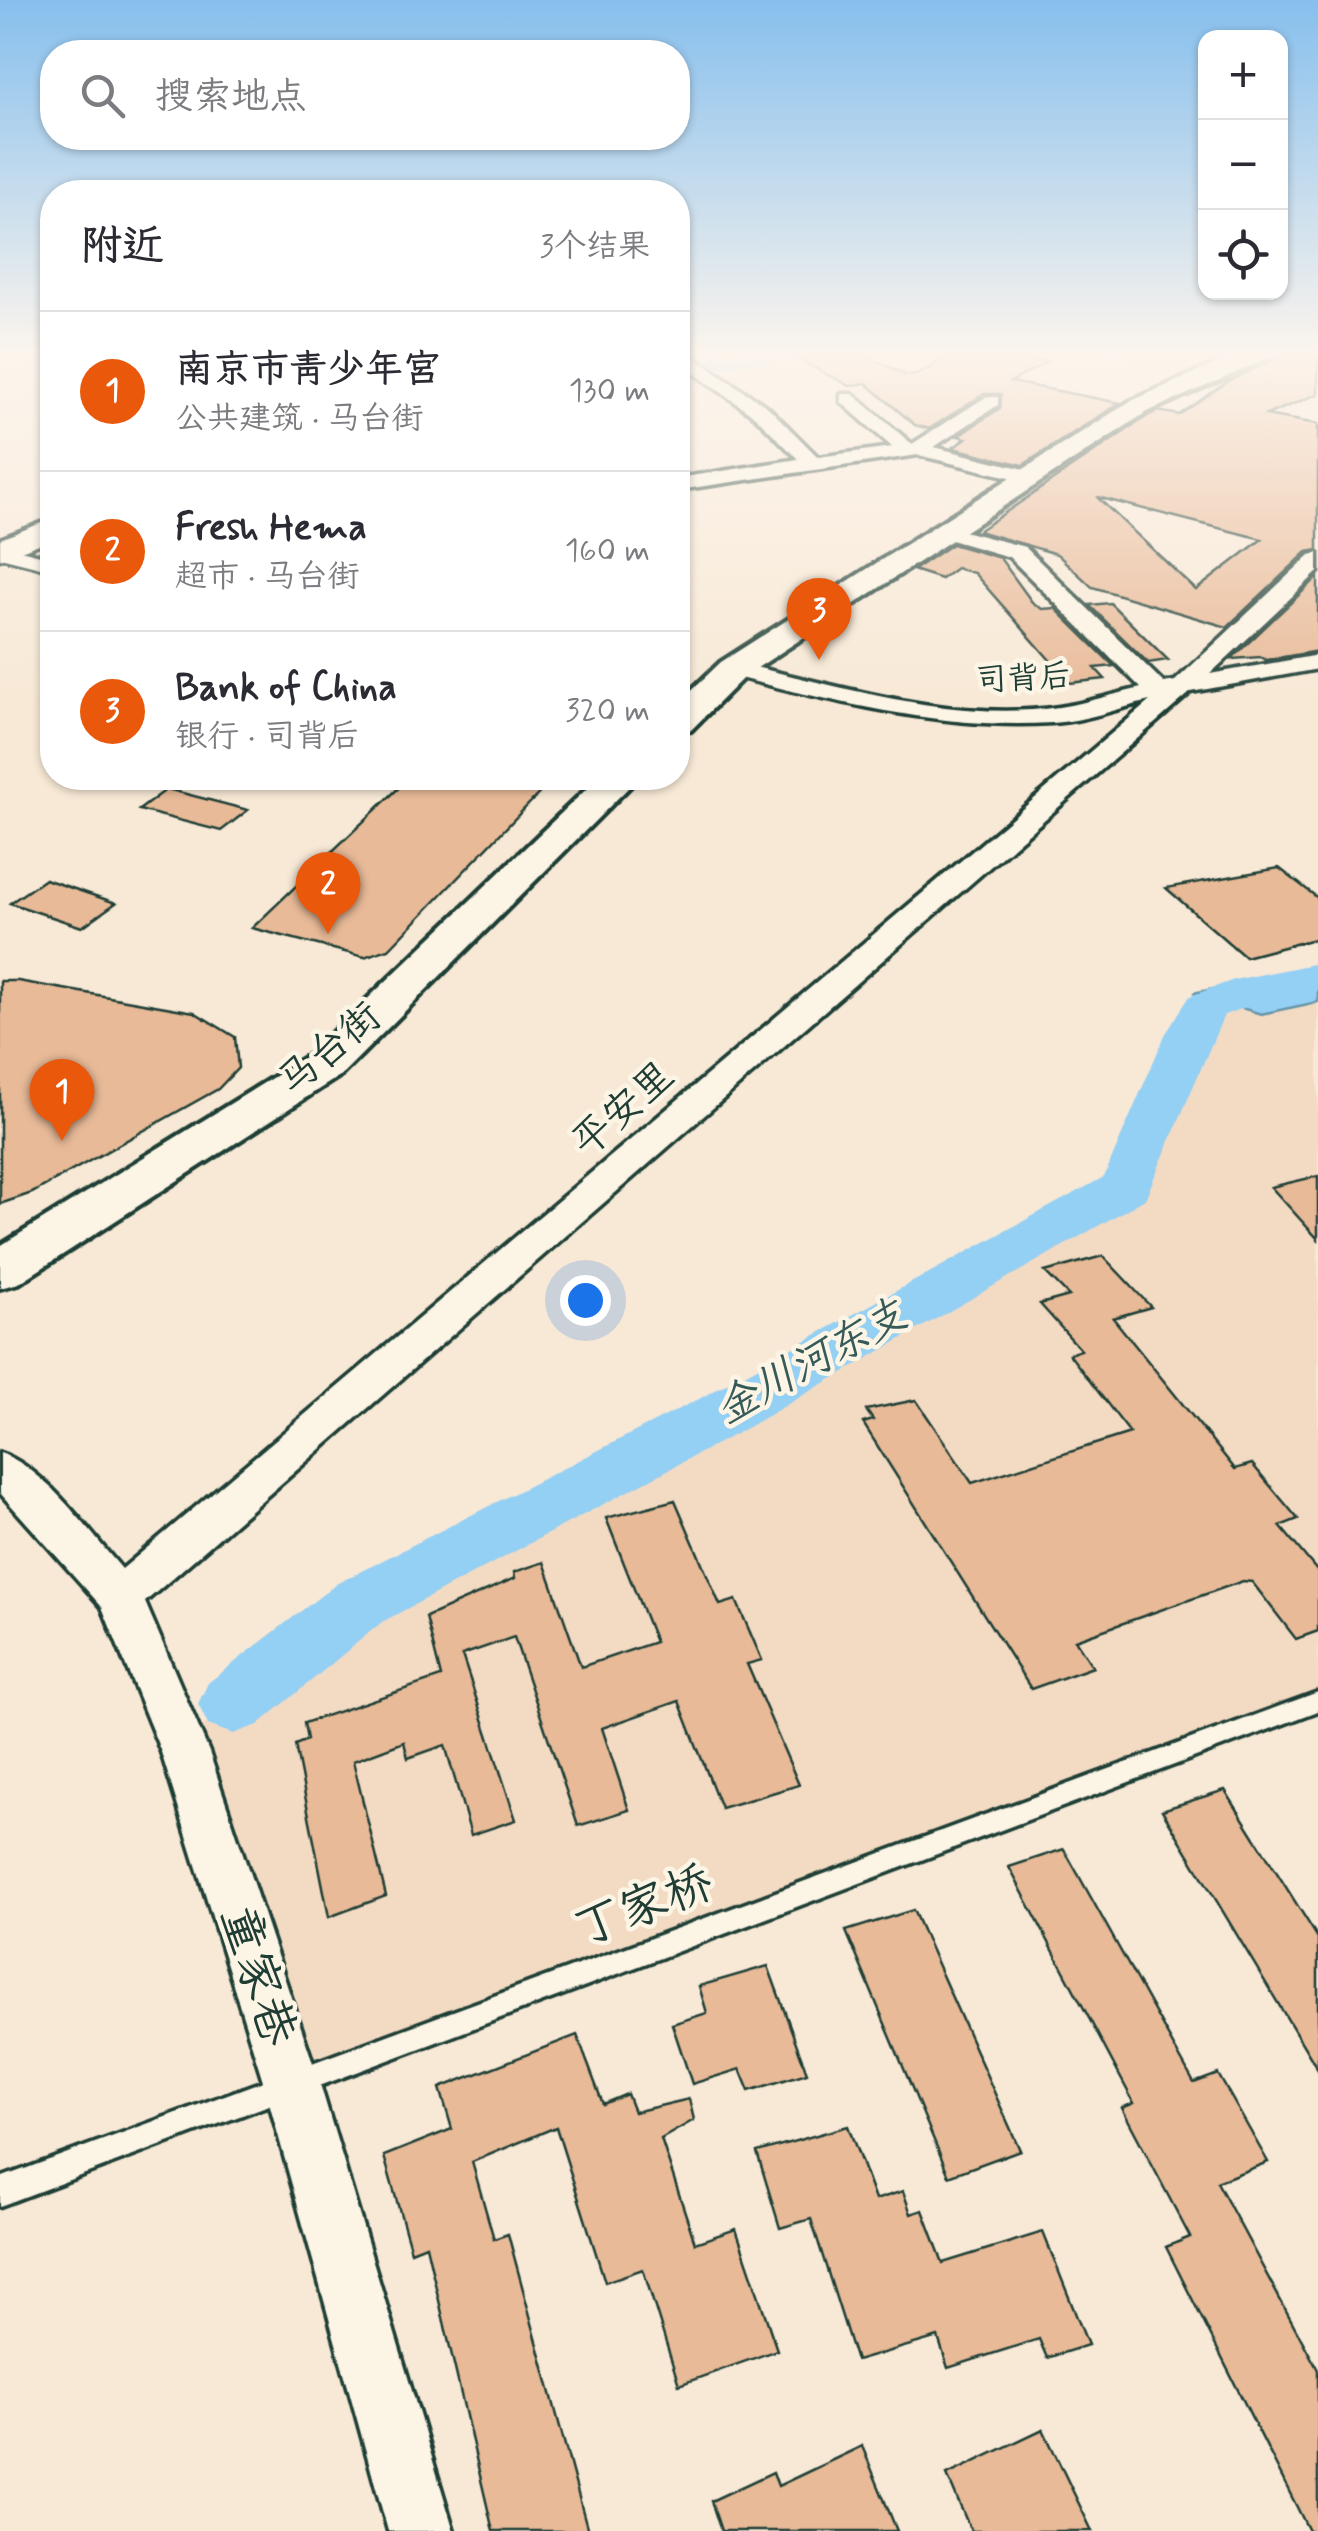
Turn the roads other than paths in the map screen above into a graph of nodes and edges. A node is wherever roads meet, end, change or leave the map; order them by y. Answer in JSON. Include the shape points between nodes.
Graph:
{"nodes":[{"id":1,"x":767,"y":470,"type":"edge"},
{"id":2,"x":1004,"y":470,"type":"edge"},
{"id":3,"x":1039,"y":470,"type":"edge"},
{"id":4,"x":1030,"y":476,"type":"junction"},
{"id":5,"x":690,"y":482,"type":"edge"},
{"id":6,"x":40,"y":530,"type":"edge"},
{"id":7,"x":944,"y":532,"type":"junction"},
{"id":8,"x":0,"y":548,"type":"edge"},
{"id":9,"x":40,"y":560,"type":"edge"},
{"id":10,"x":1318,"y":560,"type":"edge"},
{"id":11,"x":1318,"y":662,"type":"edge"},
{"id":12,"x":732,"y":670,"type":"junction"},
{"id":13,"x":1171,"y":689,"type":"junction"},
{"id":14,"x":690,"y":710,"type":"edge"},
{"id":15,"x":607,"y":790,"type":"edge"},
{"id":16,"x":0,"y":1270,"type":"edge"},
{"id":17,"x":0,"y":1470,"type":"edge"},
{"id":18,"x":120,"y":1598,"type":"junction"},
{"id":19,"x":1318,"y":1701,"type":"edge"},
{"id":20,"x":292,"y":2084,"type":"junction"},
{"id":21,"x":0,"y":2192,"type":"edge"},
{"id":22,"x":422,"y":2531,"type":"edge"}],
"edges":[{"from":1,"to":5,"type":"street"},
{"from":2,"to":4,"type":"street"},
{"from":3,"to":4,"type":"street"},
{"from":4,"to":7,"type":"street"},
{"from":6,"to":8,"type":"main road"},
{"from":7,"to":12,"type":"street"},
{"from":7,"to":13,"type":"street","via":[[1017,552]]},
{"from":8,"to":9,"type":"street"},
{"from":10,"to":13,"type":"street","name":"平安里"},
{"from":11,"to":13,"type":"street","name":"司背后"},
{"from":12,"to":13,"type":"street","name":"司背后","via":[[971,717],[1057,715]]},
{"from":12,"to":14,"type":"street"},
{"from":13,"to":18,"type":"street","name":"平安里"},
{"from":15,"to":16,"type":"street","name":"马台街","via":[[325,1065]]},
{"from":17,"to":18,"type":"street","name":"童家巷","via":[[30,1494]]},
{"from":18,"to":20,"type":"street","name":"童家巷","via":[[184,1752]]},
{"from":19,"to":20,"type":"lane","name":"丁家桥"},
{"from":20,"to":21,"type":"lane","name":"丁家桥"},
{"from":20,"to":22,"type":"street","name":"童家巷"}]}
